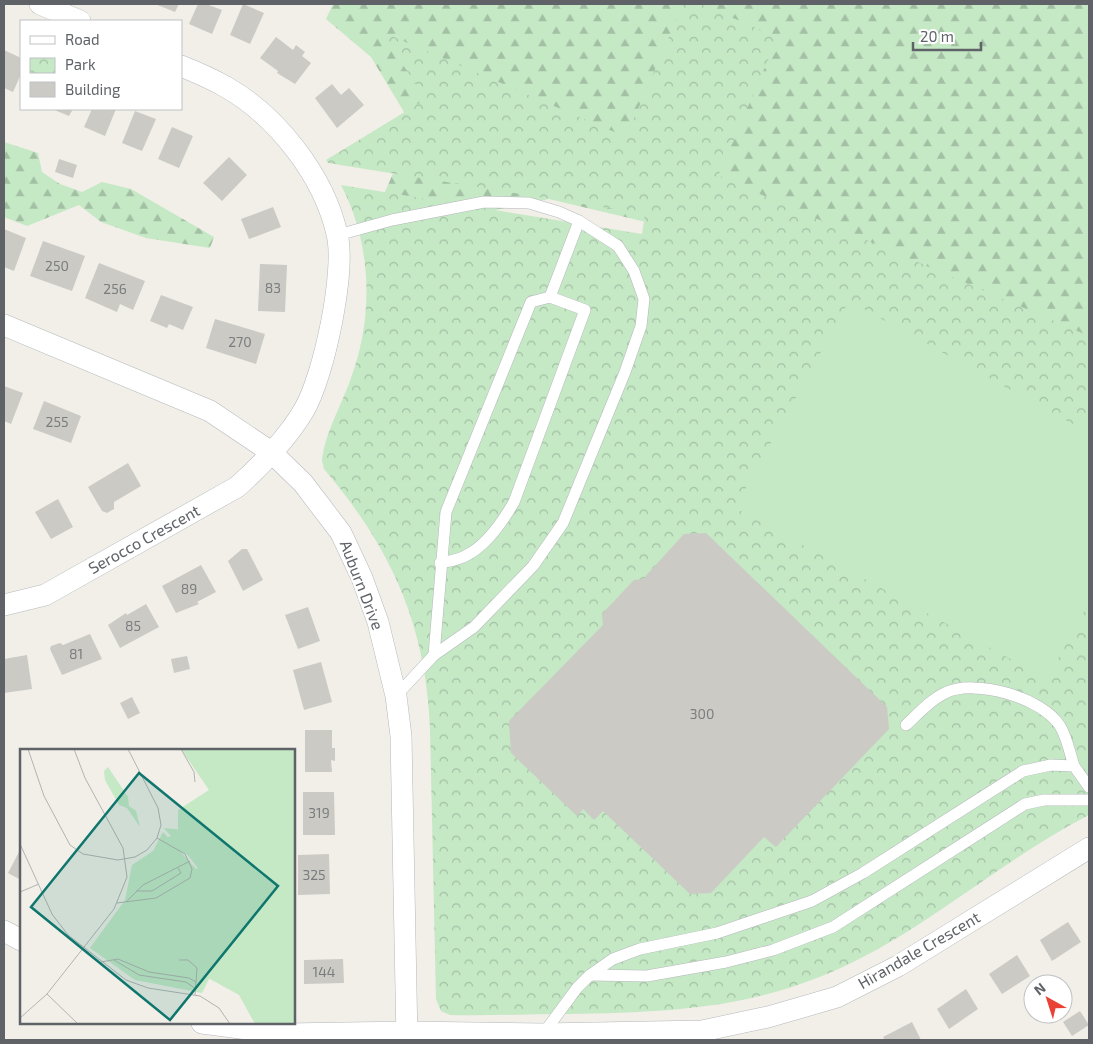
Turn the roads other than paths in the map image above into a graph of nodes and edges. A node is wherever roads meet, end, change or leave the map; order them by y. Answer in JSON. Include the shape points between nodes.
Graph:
{"nodes":[{"id":1,"x":40,"y":4,"type":"edge"},
{"id":2,"x":78,"y":20,"type":"edge"},
{"id":3,"x":182,"y":66,"type":"edge"},
{"id":4,"x":579,"y":221,"type":"junction"},
{"id":5,"x":338,"y":235,"type":"junction"},
{"id":6,"x":550,"y":297,"type":"junction"},
{"id":7,"x":4,"y":325,"type":"edge"},
{"id":8,"x":271,"y":452,"type":"junction"},
{"id":9,"x":440,"y":563,"type":"junction"},
{"id":10,"x":4,"y":605,"type":"edge"},
{"id":11,"x":434,"y":655,"type":"junction"},
{"id":12,"x":396,"y":696,"type":"junction"},
{"id":13,"x":906,"y":725,"type":"dead end"},
{"id":14,"x":1074,"y":766,"type":"junction"},
{"id":15,"x":1089,"y":787,"type":"edge"},
{"id":16,"x":1089,"y":800,"type":"edge"},
{"id":17,"x":1089,"y":848,"type":"edge"},
{"id":18,"x":4,"y":931,"type":"edge"},
{"id":19,"x":20,"y":939,"type":"edge"},
{"id":20,"x":590,"y":975,"type":"junction"},
{"id":21,"x":210,"y":1024,"type":"edge"},
{"id":22,"x":543,"y":1034,"type":"junction"},
{"id":23,"x":407,"y":1036,"type":"edge"}],
"edges":[{"from":1,"to":2,"type":"street"},
{"from":3,"to":5,"type":"street","via":[[249,102],[280,132],[304,159],[322,192]]},
{"from":4,"to":5,"type":"lane","via":[[529,203],[484,202],[392,220]]},
{"from":4,"to":6,"type":"lane"},
{"from":4,"to":11,"type":"lane","via":[[618,246],[634,272],[644,299],[638,336],[563,524],[533,566],[474,627]]},
{"from":5,"to":8,"type":"street","name":"Serocco Crescent","via":[[338,279],[331,330],[318,375],[304,410]]},
{"from":6,"to":9,"type":"lane","via":[[531,302],[527,311],[446,512]]},
{"from":6,"to":9,"type":"lane","via":[[585,310],[514,502],[481,545],[466,556]]},
{"from":7,"to":8,"type":"street","name":"Auburn Drive","via":[[210,411]]},
{"from":8,"to":10,"type":"street","name":"Serocco Crescent","via":[[258,468],[229,492],[45,594]]},
{"from":8,"to":12,"type":"street","name":"Auburn Drive","via":[[303,483],[341,533],[378,622]]},
{"from":9,"to":11,"type":"lane"},
{"from":11,"to":12,"type":"lane"},
{"from":12,"to":23,"type":"street","name":"Auburn Drive","via":[[401,736]]},
{"from":13,"to":14,"type":"lane","via":[[947,692],[993,690],[1022,697],[1039,706],[1060,726]]},
{"from":14,"to":15,"type":"lane"},
{"from":14,"to":20,"type":"lane","via":[[1051,765],[1023,771],[812,901],[717,933],[613,958]]},
{"from":16,"to":20,"type":"lane","via":[[1044,800],[1025,804],[833,927],[774,950],[647,976]]},
{"from":17,"to":22,"type":"street","name":"Hirandale Crescent","via":[[898,966],[837,996],[768,1017],[702,1031]]},
{"from":18,"to":19,"type":"street"},
{"from":20,"to":22,"type":"lane"},
{"from":21,"to":23,"type":"street","name":"Hirandale Crescent","via":[[286,1034]]},
{"from":22,"to":23,"type":"street","name":"Hirandale Crescent"}]}
